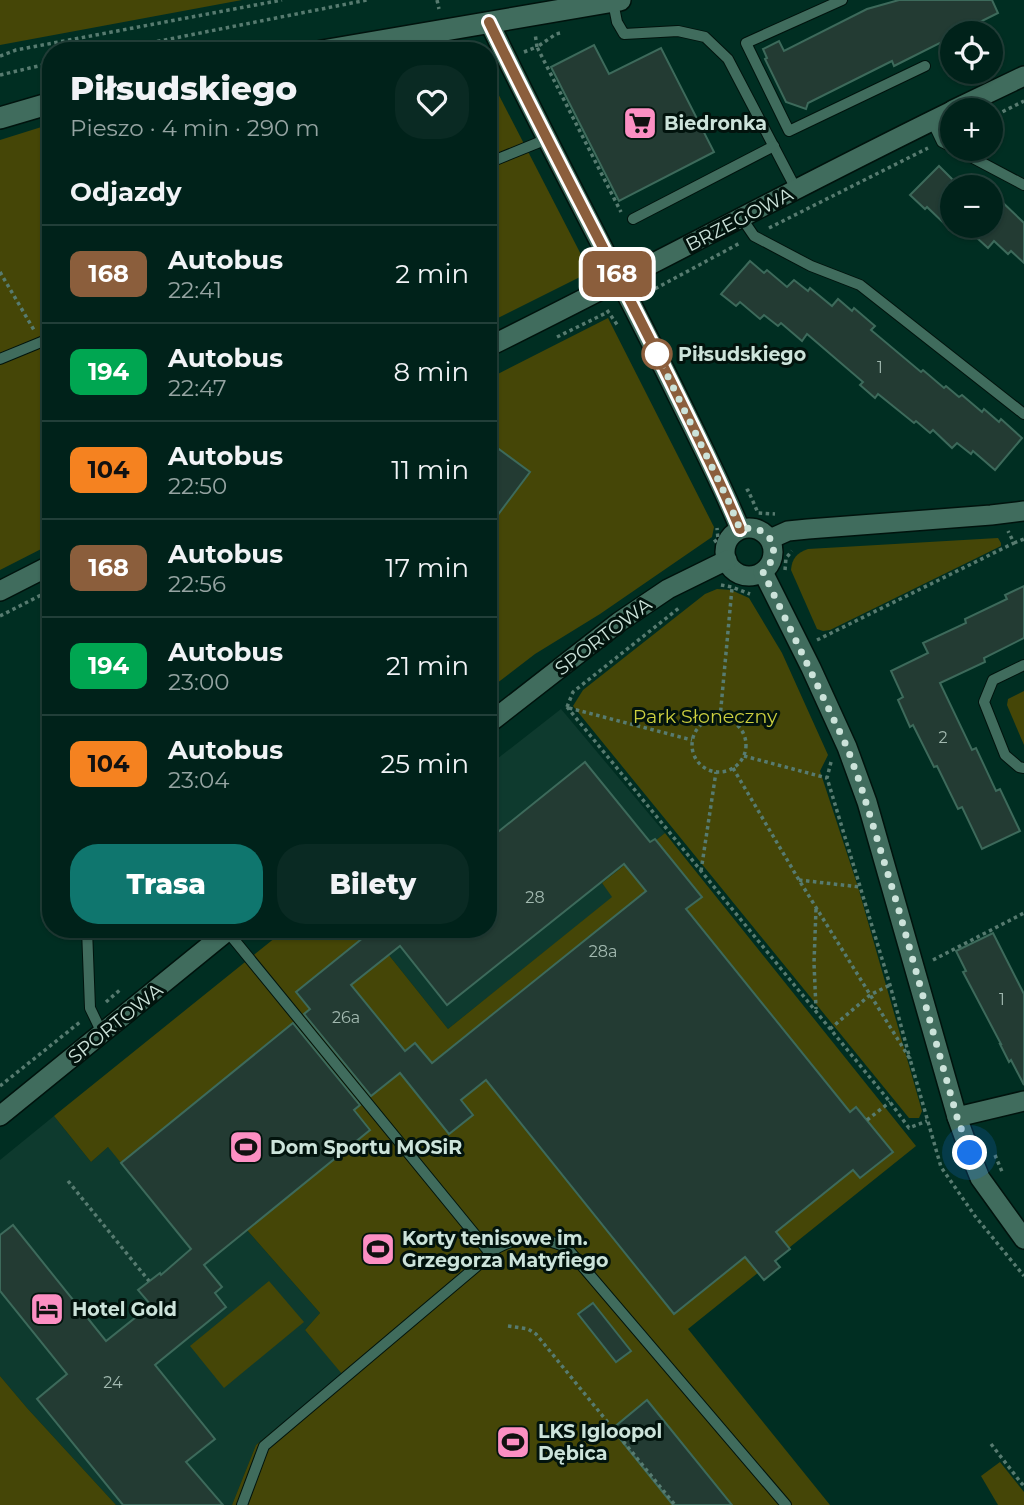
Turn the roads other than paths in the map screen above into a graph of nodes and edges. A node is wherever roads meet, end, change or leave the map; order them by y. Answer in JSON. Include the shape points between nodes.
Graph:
{"nodes":[{"id":1,"x":842,"y":0,"type":"edge"},
{"id":2,"x":616,"y":1,"type":"edge"},
{"id":3,"x":489,"y":22,"type":"junction"},
{"id":4,"x":375,"y":42,"type":"edge"},
{"id":5,"x":925,"y":66,"type":"dead end"},
{"id":6,"x":1024,"y":76,"type":"edge"},
{"id":7,"x":979,"y":98,"type":"edge"},
{"id":8,"x":42,"y":106,"type":"edge"},
{"id":9,"x":940,"y":117,"type":"edge"},
{"id":10,"x":0,"y":118,"type":"edge"},
{"id":11,"x":932,"y":121,"type":"junction"},
{"id":12,"x":940,"y":138,"type":"edge"},
{"id":13,"x":547,"y":139,"type":"junction"},
{"id":14,"x":774,"y":146,"type":"junction"},
{"id":15,"x":497,"y":159,"type":"edge"},
{"id":16,"x":979,"y":161,"type":"edge"},
{"id":17,"x":1024,"y":185,"type":"edge"},
{"id":18,"x":796,"y":189,"type":"junction"},
{"id":19,"x":628,"y":217,"type":"road end"},
{"id":20,"x":741,"y":217,"type":"junction"},
{"id":21,"x":620,"y":281,"type":"junction"},
{"id":22,"x":42,"y":342,"type":"edge"},
{"id":23,"x":497,"y":342,"type":"edge"},
{"id":24,"x":0,"y":359,"type":"edge"},
{"id":25,"x":1024,"y":414,"type":"edge"},
{"id":26,"x":1024,"y":511,"type":"edge"},
{"id":27,"x":740,"y":529,"type":"junction"},
{"id":28,"x":770,"y":539,"type":"junction"},
{"id":29,"x":727,"y":561,"type":"junction"},
{"id":30,"x":42,"y":570,"type":"edge"},
{"id":31,"x":763,"y":572,"type":"junction"},
{"id":32,"x":0,"y":591,"type":"edge"},
{"id":33,"x":1024,"y":666,"type":"edge"},
{"id":34,"x":497,"y":717,"type":"edge"},
{"id":35,"x":1024,"y":768,"type":"edge"},
{"id":36,"x":87,"y":938,"type":"edge"},
{"id":37,"x":218,"y":938,"type":"edge"},
{"id":38,"x":234,"y":938,"type":"edge"},
{"id":39,"x":102,"y":1034,"type":"junction"},
{"id":40,"x":1024,"y":1101,"type":"edge"},
{"id":41,"x":0,"y":1116,"type":"edge"},
{"id":42,"x":957,"y":1117,"type":"junction"},
{"id":43,"x":1024,"y":1239,"type":"edge"},
{"id":44,"x":490,"y":1253,"type":"junction"},
{"id":45,"x":242,"y":1505,"type":"edge"},
{"id":46,"x":786,"y":1505,"type":"edge"}],
"edges":[{"from":1,"to":5,"type":"lane","via":[[746,43],[789,131]]},
{"from":2,"to":3,"type":"street"},
{"from":2,"to":14,"type":"lane","via":[[617,22],[624,34],[678,31],[705,37],[728,59]]},
{"from":3,"to":4,"type":"street"},
{"from":3,"to":13,"type":"street"},
{"from":6,"to":7,"type":"street","name":"BRZEGOWA"},
{"from":8,"to":10,"type":"street"},
{"from":9,"to":11,"type":"street","name":"BRZEGOWA"},
{"from":11,"to":12,"type":"lane"},
{"from":11,"to":18,"type":"street","name":"BRZEGOWA"},
{"from":13,"to":15,"type":"lane"},
{"from":13,"to":21,"type":"street"},
{"from":14,"to":18,"type":"lane"},
{"from":14,"to":19,"type":"lane"},
{"from":16,"to":17,"type":"lane"},
{"from":18,"to":20,"type":"street","name":"BRZEGOWA"},
{"from":20,"to":21,"type":"street","name":"BRZEGOWA"},
{"from":20,"to":25,"type":"lane","via":[[754,236],[860,285]]},
{"from":21,"to":23,"type":"street","name":"BRZEGOWA"},
{"from":21,"to":27,"type":"street"},
{"from":22,"to":24,"type":"lane"},
{"from":26,"to":28,"type":"street","via":[[788,531]]},
{"from":27,"to":28,"type":"street","via":[[757,528]]},
{"from":27,"to":29,"type":"street","via":[[726,546]]},
{"from":28,"to":31,"type":"street","via":[[774,553]]},
{"from":29,"to":31,"type":"street","via":[[742,575]]},
{"from":29,"to":34,"type":"street","name":"SPORTOWA","via":[[668,589],[619,622]]},
{"from":30,"to":32,"type":"street"},
{"from":31,"to":42,"type":"street","via":[[847,747],[863,791]]},
{"from":33,"to":35,"type":"lane","via":[[993,680],[984,702],[1005,755]]},
{"from":36,"to":39,"type":"lane","via":[[90,1008]]},
{"from":37,"to":39,"type":"street","name":"SPORTOWA"},
{"from":38,"to":44,"type":"lane"},
{"from":39,"to":41,"type":"street","name":"SPORTOWA"},
{"from":40,"to":42,"type":"street"},
{"from":42,"to":43,"type":"street","via":[[980,1178]]},
{"from":44,"to":45,"type":"lane","via":[[264,1446]]},
{"from":44,"to":46,"type":"lane","via":[[522,1239],[566,1247]]}]}
